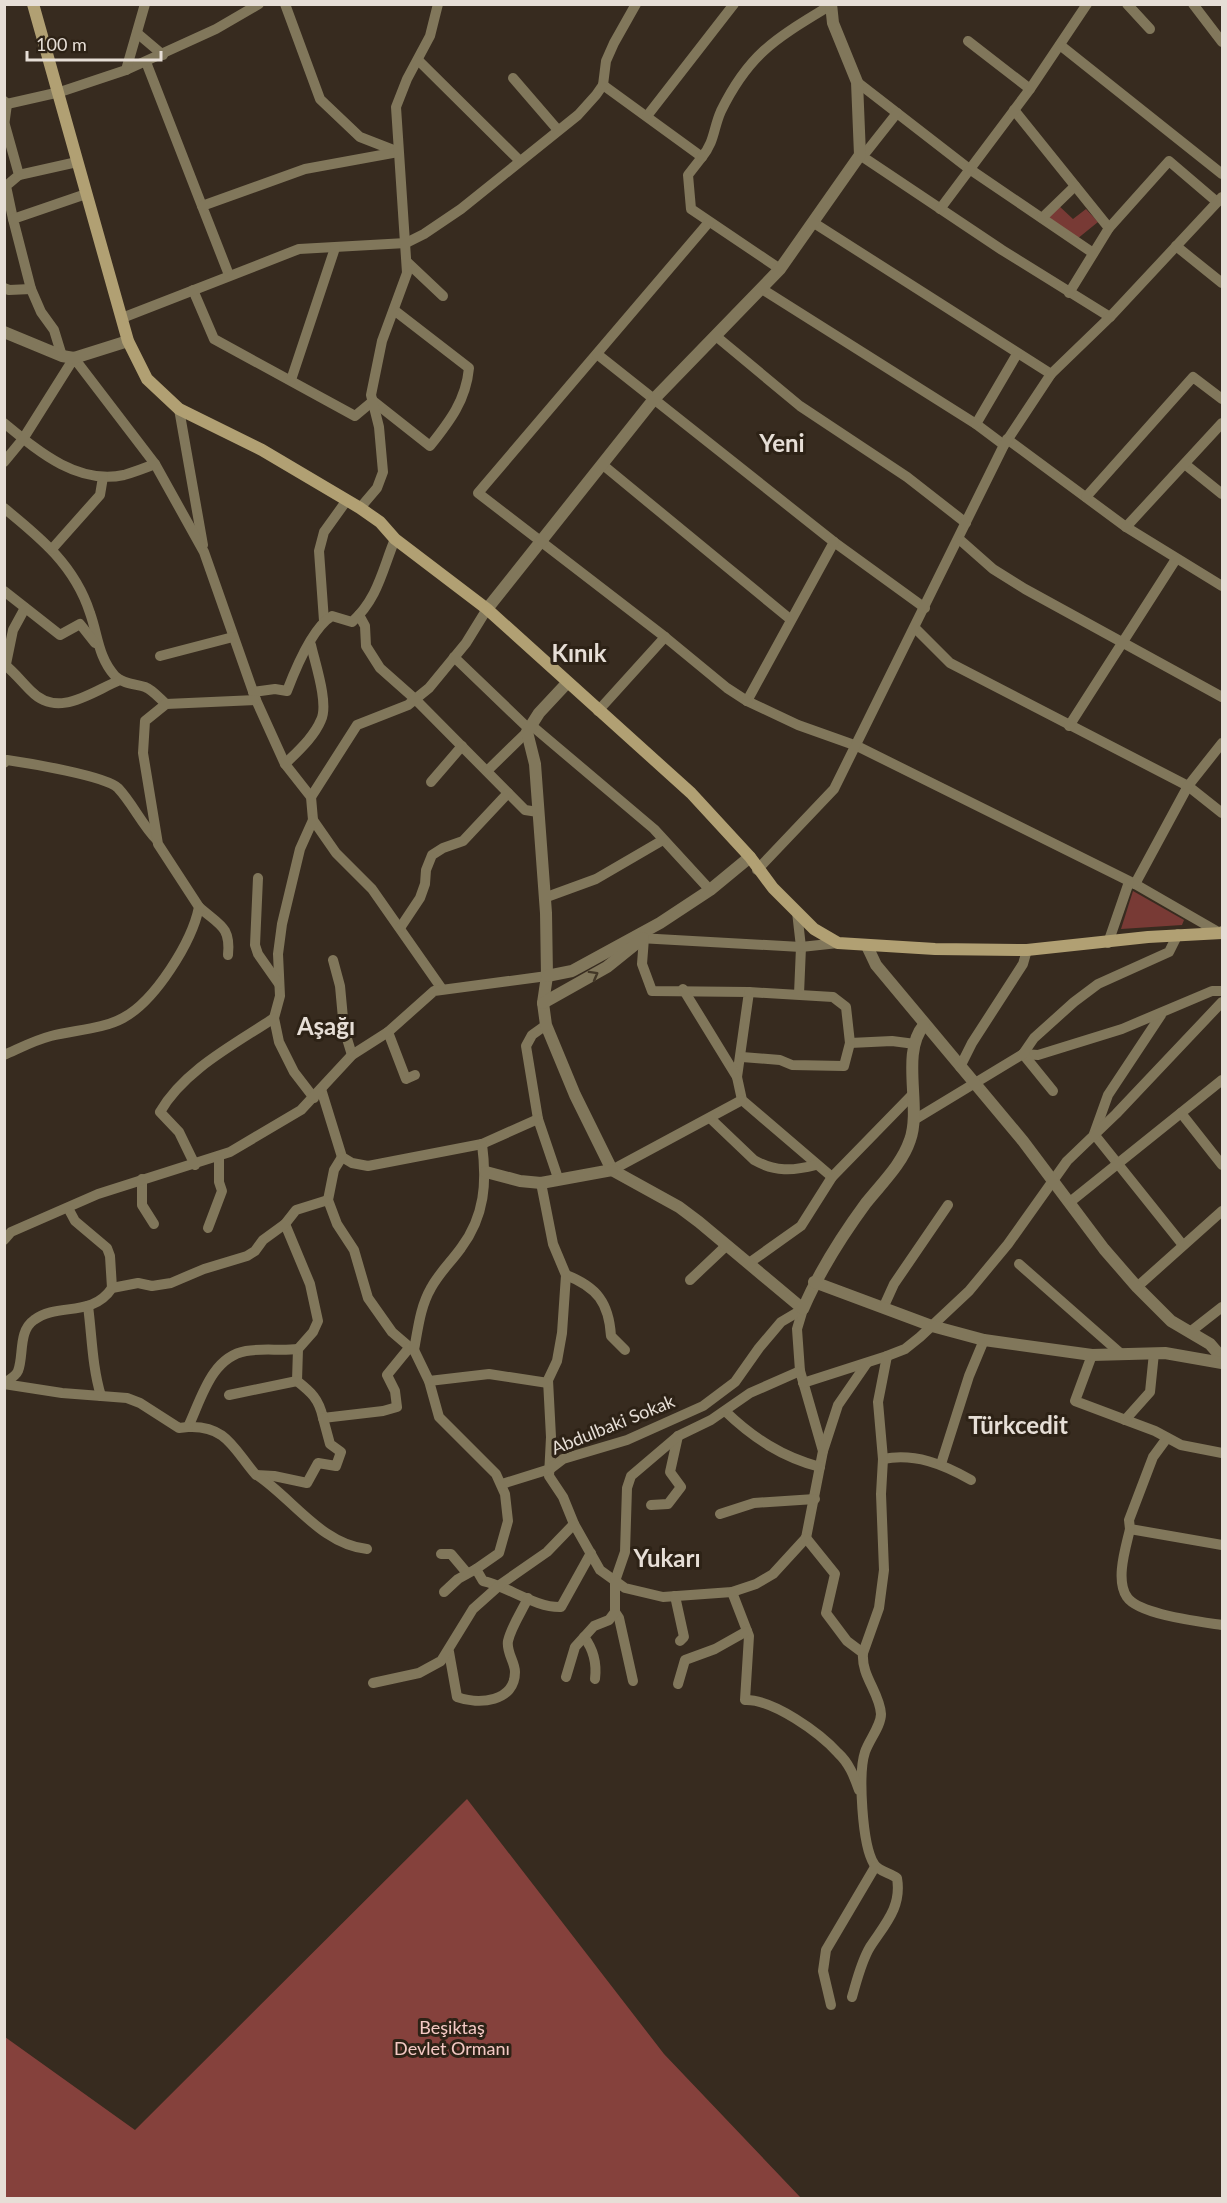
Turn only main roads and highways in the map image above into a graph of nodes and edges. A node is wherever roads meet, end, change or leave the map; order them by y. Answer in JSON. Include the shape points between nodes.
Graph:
{"nodes":[{"id":1,"x":33,"y":4,"type":"edge"},
{"id":2,"x":1222,"y":932,"type":"edge"}],
"edges":[{"from":1,"to":2,"type":"main road","via":[[128,341],[147,379],[179,409],[262,450],[360,508],[487,609],[691,793],[814,929],[838,943],[867,946],[1027,950]]}]}
